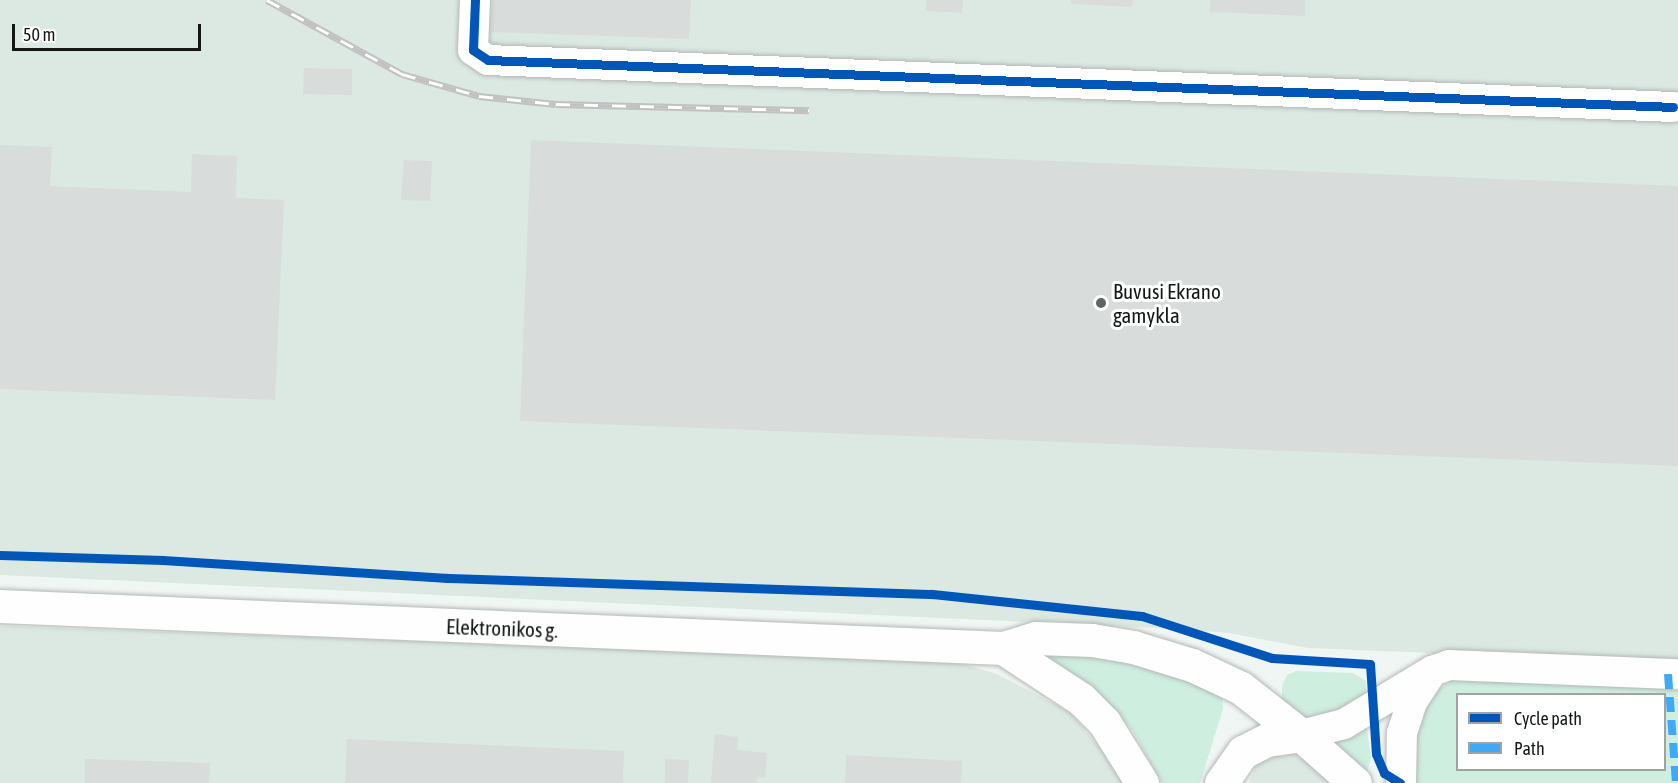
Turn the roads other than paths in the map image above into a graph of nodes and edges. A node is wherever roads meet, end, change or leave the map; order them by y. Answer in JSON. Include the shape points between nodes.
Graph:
{"nodes":[{"id":1,"x":475,"y":0,"type":"edge"},
{"id":2,"x":1673,"y":107,"type":"dead end"},
{"id":3,"x":0,"y":606,"type":"edge"},
{"id":4,"x":1003,"y":648,"type":"junction"},
{"id":5,"x":1432,"y":671,"type":"junction"},
{"id":6,"x":1678,"y":674,"type":"edge"},
{"id":7,"x":1301,"y":735,"type":"junction"},
{"id":8,"x":1142,"y":783,"type":"edge"},
{"id":9,"x":1221,"y":783,"type":"edge"},
{"id":10,"x":1355,"y":783,"type":"edge"},
{"id":11,"x":1401,"y":783,"type":"edge"}],
"edges":[{"from":1,"to":2,"type":"street","via":[[473,50],[488,60]]},
{"from":3,"to":4,"type":"main road","name":"Elektronikos g."},
{"from":4,"to":7,"type":"main road","name":"Elektronikos g.","via":[[1036,638],[1092,640],[1133,647],[1192,665],[1241,688]]},
{"from":4,"to":8,"type":"main road","via":[[1081,699],[1128,757]]},
{"from":5,"to":6,"type":"street","via":[[1449,665]]},
{"from":5,"to":7,"type":"street","via":[[1344,724]]},
{"from":5,"to":11,"type":"street","via":[[1412,702],[1402,733]]},
{"from":7,"to":9,"type":"main road","via":[[1267,740],[1243,752]]},
{"from":7,"to":10,"type":"main road","name":"Elektronikos g."}]}
